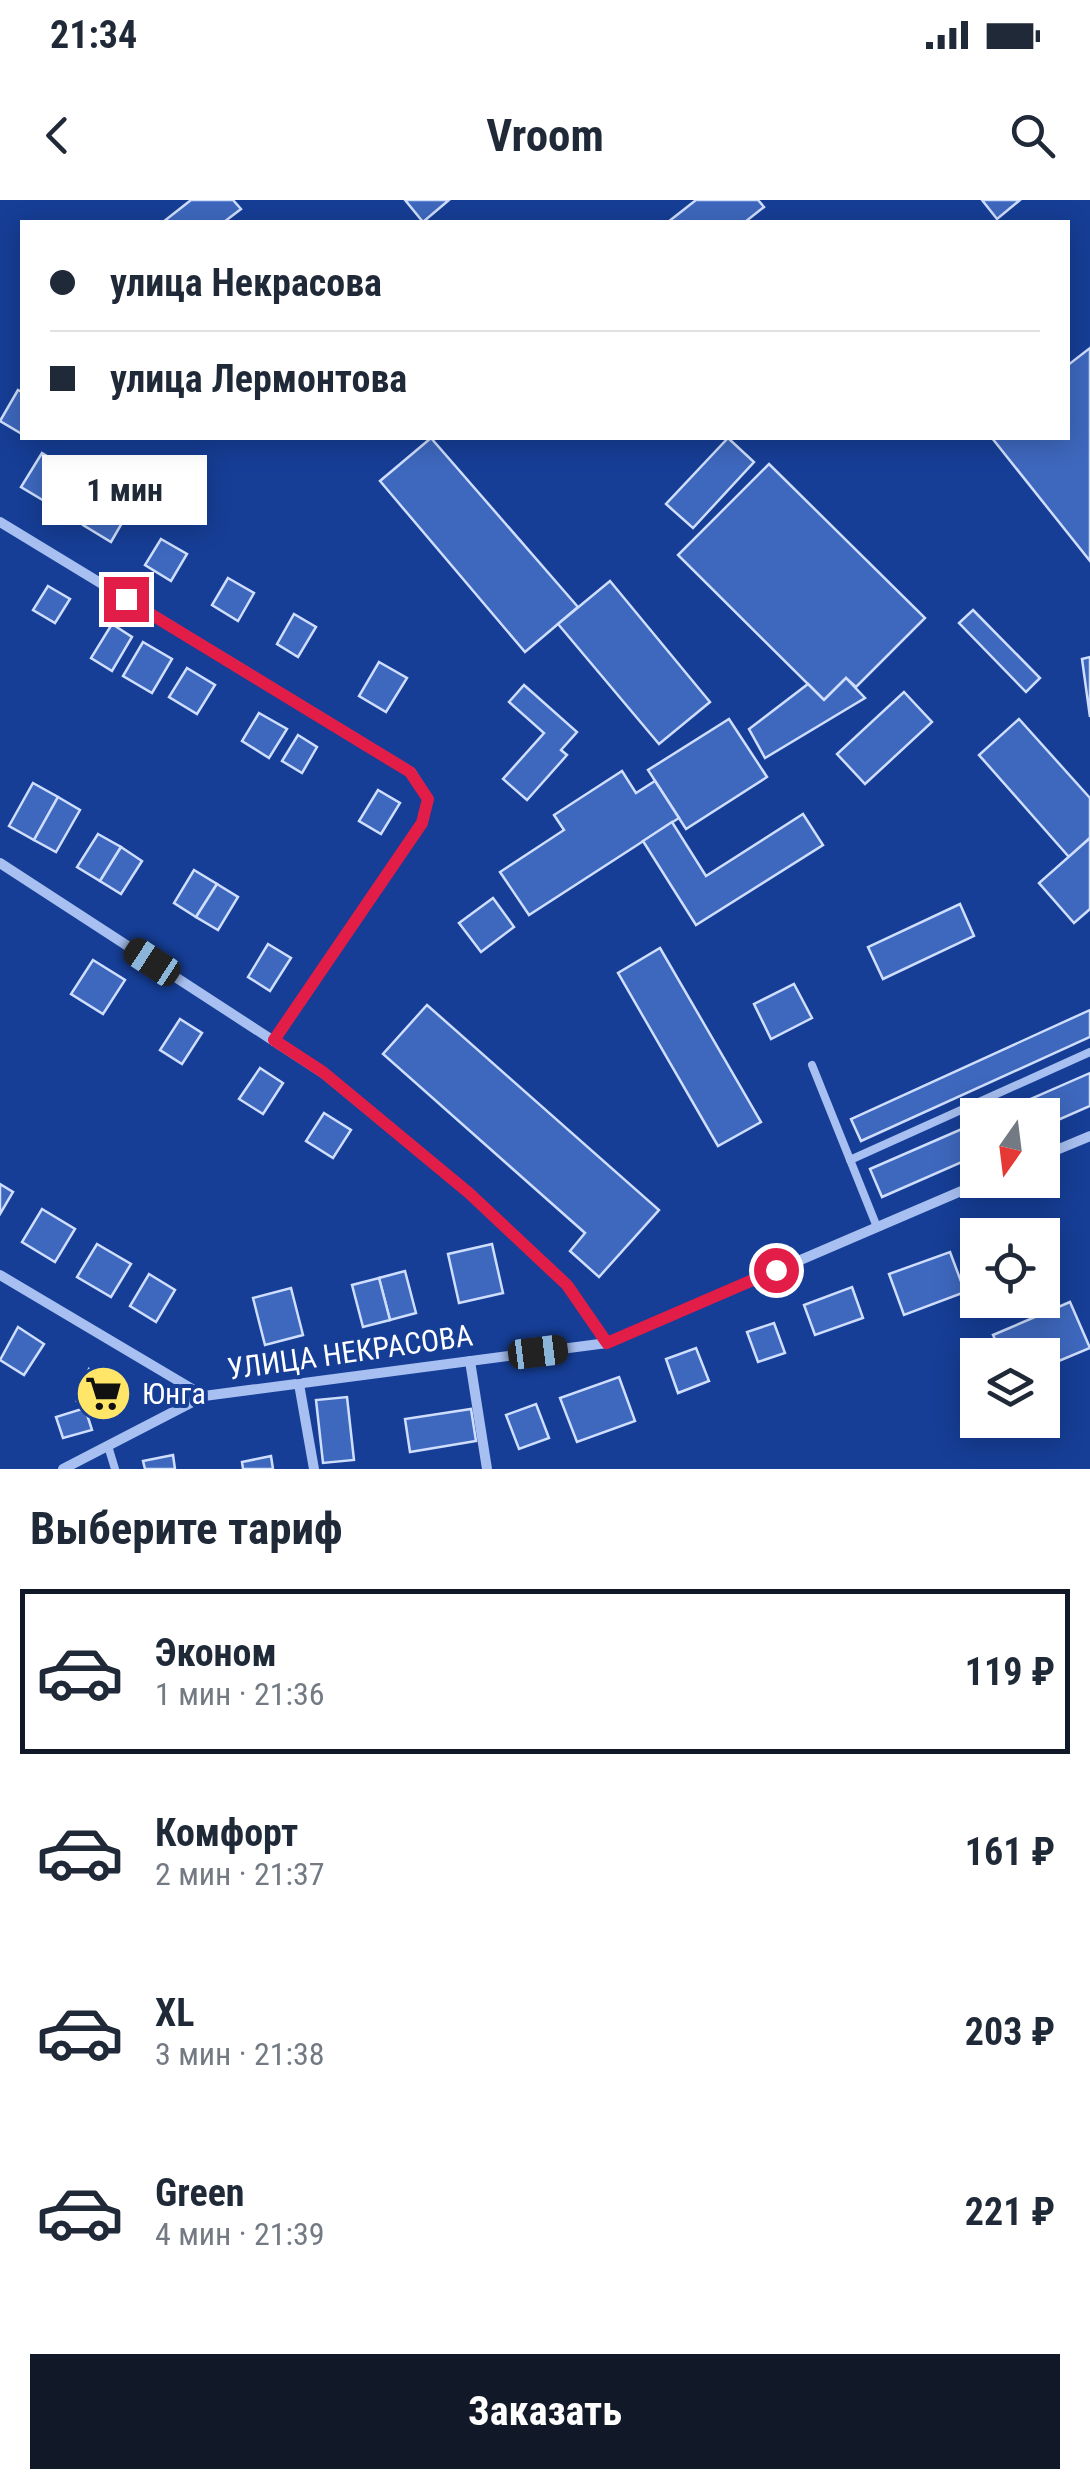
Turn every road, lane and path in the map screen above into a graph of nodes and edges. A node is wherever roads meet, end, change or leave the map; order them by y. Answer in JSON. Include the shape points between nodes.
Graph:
{"nodes":[{"id":1,"x":0,"y":522,"type":"edge"},
{"id":2,"x":0,"y":863,"type":"edge"},
{"id":3,"x":274,"y":1040,"type":"junction"},
{"id":4,"x":1090,"y":1052,"type":"edge"},
{"id":5,"x":812,"y":1064,"type":"dead end"},
{"id":6,"x":1090,"y":1136,"type":"edge"},
{"id":7,"x":1060,"y":1148,"type":"edge"},
{"id":8,"x":850,"y":1160,"type":"junction"},
{"id":9,"x":960,"y":1192,"type":"edge"},
{"id":10,"x":877,"y":1227,"type":"junction"},
{"id":11,"x":0,"y":1275,"type":"edge"},
{"id":12,"x":607,"y":1343,"type":"junction"},
{"id":13,"x":470,"y":1361,"type":"junction"},
{"id":14,"x":299,"y":1384,"type":"junction"},
{"id":15,"x":204,"y":1396,"type":"junction"},
{"id":16,"x":108,"y":1446,"type":"junction"},
{"id":17,"x":63,"y":1469,"type":"edge"},
{"id":18,"x":114,"y":1469,"type":"edge"},
{"id":19,"x":314,"y":1469,"type":"edge"},
{"id":20,"x":487,"y":1469,"type":"edge"}],
"edges":[{"from":1,"to":3,"type":"street","via":[[410,772],[428,799],[422,823]]},
{"from":2,"to":3,"type":"street"},
{"from":3,"to":12,"type":"street","via":[[323,1072],[469,1193],[567,1285]]},
{"from":4,"to":8,"type":"lane"},
{"from":5,"to":8,"type":"lane"},
{"from":6,"to":7,"type":"street"},
{"from":8,"to":10,"type":"lane"},
{"from":9,"to":10,"type":"street","name":"УЛИЦА НЕКРАСОВА"},
{"from":10,"to":12,"type":"street","name":"УЛИЦА НЕКРАСОВА"},
{"from":11,"to":15,"type":"street"},
{"from":12,"to":13,"type":"street","name":"УЛИЦА НЕКРАСОВА"},
{"from":13,"to":14,"type":"street","name":"УЛИЦА НЕКРАСОВА"},
{"from":13,"to":20,"type":"street"},
{"from":14,"to":15,"type":"street","name":"УЛИЦА НЕКРАСОВА"},
{"from":14,"to":19,"type":"street"},
{"from":15,"to":16,"type":"street","name":"УЛИЦА НЕКРАСОВА"},
{"from":16,"to":17,"type":"street","name":"УЛИЦА НЕКРАСОВА"},
{"from":16,"to":18,"type":"lane"}]}
